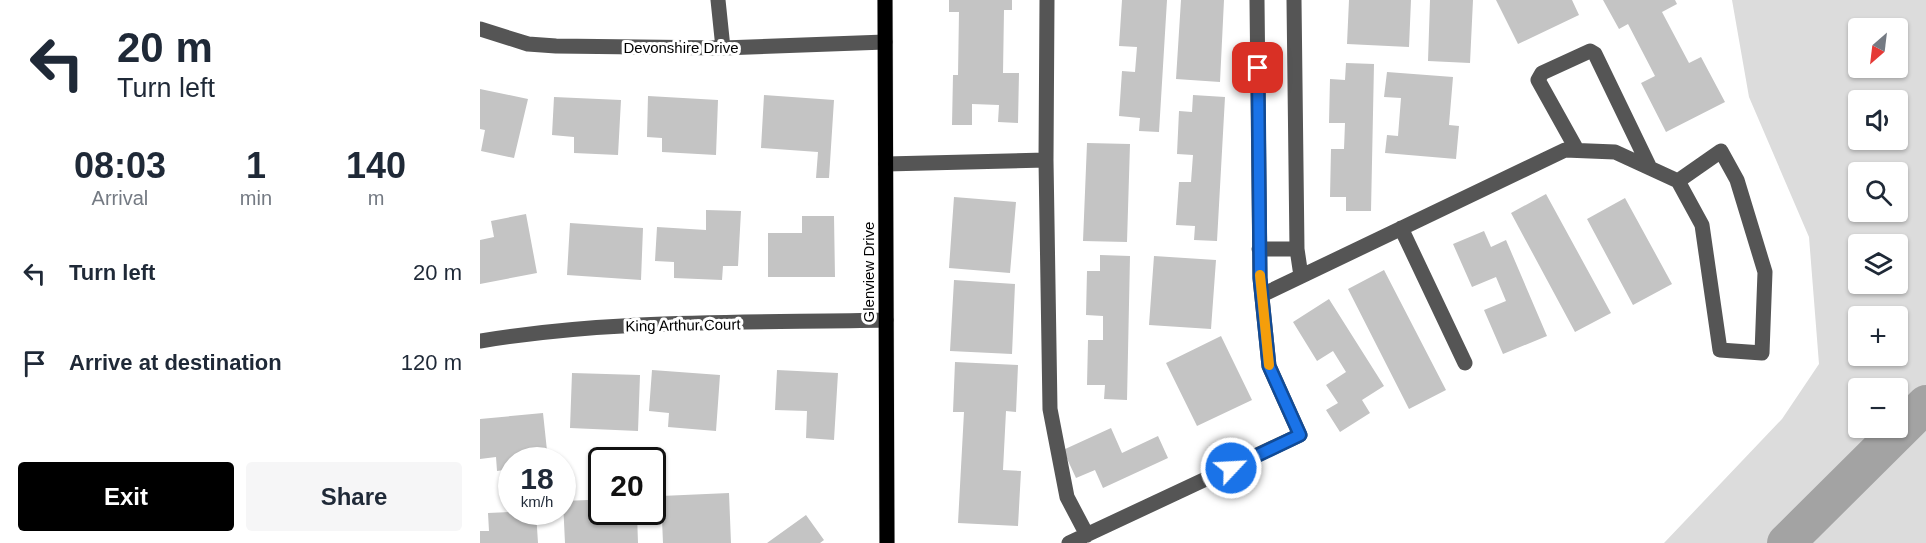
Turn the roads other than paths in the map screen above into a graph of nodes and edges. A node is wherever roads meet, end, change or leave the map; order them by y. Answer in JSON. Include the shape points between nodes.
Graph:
{"nodes":[{"id":1,"x":718,"y":0,"type":"edge"},
{"id":2,"x":885,"y":0,"type":"edge"},
{"id":3,"x":1047,"y":0,"type":"edge"},
{"id":4,"x":1257,"y":0,"type":"edge"},
{"id":5,"x":1294,"y":0,"type":"edge"},
{"id":6,"x":480,"y":29,"type":"edge"},
{"id":7,"x":885,"y":42,"type":"junction"},
{"id":8,"x":723,"y":48,"type":"junction"},
{"id":9,"x":1577,"y":150,"type":"junction"},
{"id":10,"x":1046,"y":160,"type":"junction"},
{"id":11,"x":886,"y":164,"type":"junction"},
{"id":12,"x":1650,"y":168,"type":"junction"},
{"id":13,"x":1678,"y":181,"type":"junction"},
{"id":14,"x":1401,"y":228,"type":"junction"},
{"id":15,"x":1259,"y":249,"type":"junction"},
{"id":16,"x":1297,"y":249,"type":"junction"},
{"id":17,"x":1301,"y":276,"type":"junction"},
{"id":18,"x":1262,"y":295,"type":"junction"},
{"id":19,"x":886,"y":320,"type":"junction"},
{"id":20,"x":480,"y":341,"type":"edge"},
{"id":21,"x":1465,"y":363,"type":"dead end"},
{"id":22,"x":1087,"y":535,"type":"junction"},
{"id":23,"x":888,"y":543,"type":"edge"},
{"id":24,"x":1069,"y":543,"type":"edge"}],
"edges":[{"from":1,"to":8,"type":"street"},
{"from":2,"to":7,"type":"main road","name":"Glenview Drive"},
{"from":3,"to":10,"type":"street"},
{"from":4,"to":15,"type":"street"},
{"from":5,"to":16,"type":"street"},
{"from":6,"to":8,"type":"street","name":"Devonshire Drive","via":[[528,44]]},
{"from":7,"to":8,"type":"street","name":"Devonshire Drive"},
{"from":7,"to":11,"type":"main road","name":"Glenview Drive"},
{"from":9,"to":12,"type":"street","via":[[1615,152]]},
{"from":9,"to":12,"type":"street","via":[[1538,80],[1542,73],[1590,51],[1595,54]]},
{"from":9,"to":14,"type":"street","via":[[1565,150]]},
{"from":10,"to":11,"type":"street"},
{"from":10,"to":22,"type":"street","via":[[1050,409],[1067,497]]},
{"from":11,"to":19,"type":"main road","name":"Glenview Drive"},
{"from":12,"to":13,"type":"street"},
{"from":13,"to":13,"type":"street","via":[[1702,225],[1720,350],[1762,353],[1765,273],[1737,180],[1721,151]]},
{"from":14,"to":17,"type":"street"},
{"from":14,"to":21,"type":"street"},
{"from":15,"to":16,"type":"street"},
{"from":15,"to":18,"type":"street"},
{"from":16,"to":17,"type":"street"},
{"from":17,"to":18,"type":"street"},
{"from":18,"to":22,"type":"street","via":[[1269,366],[1300,435]]},
{"from":19,"to":20,"type":"street","name":"King Arthur Court","via":[[609,326]]},
{"from":19,"to":23,"type":"main road","name":"Glenview Drive"},
{"from":22,"to":24,"type":"street"}]}
